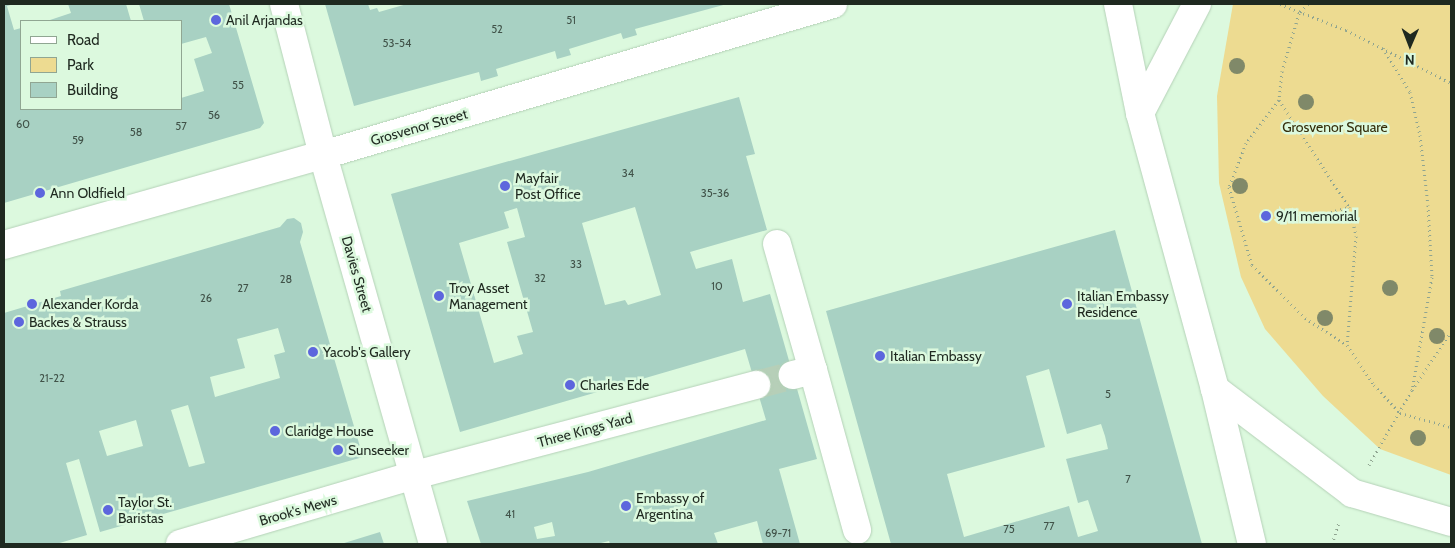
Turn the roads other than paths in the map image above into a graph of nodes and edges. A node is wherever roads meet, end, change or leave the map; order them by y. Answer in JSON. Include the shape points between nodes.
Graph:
{"nodes":[{"id":1,"x":284,"y":4,"type":"edge"},
{"id":2,"x":833,"y":4,"type":"edge"},
{"id":3,"x":1118,"y":4,"type":"edge"},
{"id":4,"x":1197,"y":4,"type":"edge"},
{"id":5,"x":1140,"y":113,"type":"junction"},
{"id":6,"x":323,"y":155,"type":"junction"},
{"id":7,"x":777,"y":244,"type":"dead end"},
{"id":8,"x":4,"y":245,"type":"edge"},
{"id":9,"x":756,"y":385,"type":"tunnel mouth"},
{"id":10,"x":1215,"y":388,"type":"junction"},
{"id":11,"x":415,"y":475,"type":"junction"},
{"id":12,"x":1451,"y":522,"type":"edge"},
{"id":13,"x":857,"y":530,"type":"dead end"},
{"id":14,"x":180,"y":544,"type":"edge"},
{"id":15,"x":433,"y":544,"type":"edge"},
{"id":16,"x":1252,"y":544,"type":"edge"}],
"edges":[{"from":1,"to":6,"type":"street","name":"Davies Street"},
{"from":2,"to":6,"type":"street","name":"Grosvenor Street"},
{"from":3,"to":5,"type":"street"},
{"from":4,"to":5,"type":"street"},
{"from":5,"to":10,"type":"street"},
{"from":6,"to":8,"type":"street","name":"Grosvenor Street"},
{"from":6,"to":11,"type":"street","name":"Davies Street"},
{"from":7,"to":13,"type":"street","via":[[803,373]]},
{"from":9,"to":11,"type":"street","name":"Three Kings Yard"},
{"from":10,"to":12,"type":"street","via":[[1352,493]]},
{"from":10,"to":16,"type":"street"},
{"from":11,"to":14,"type":"street","name":"Brook's Mews"},
{"from":11,"to":15,"type":"street","name":"Davies Street"}]}
